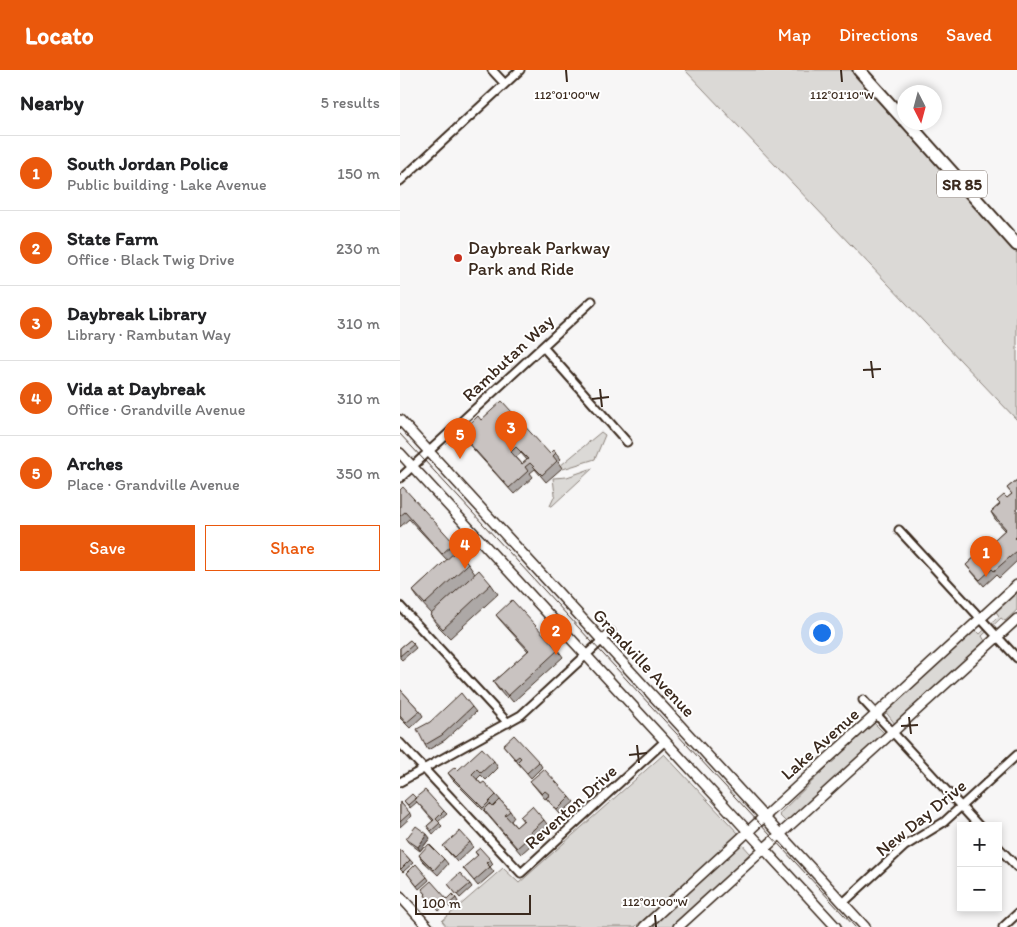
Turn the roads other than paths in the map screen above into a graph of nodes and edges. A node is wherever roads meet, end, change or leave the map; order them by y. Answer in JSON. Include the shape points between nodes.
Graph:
{"nodes":[{"id":1,"x":492,"y":70,"type":"edge"},
{"id":2,"x":520,"y":70,"type":"edge"},
{"id":3,"x":859,"y":70,"type":"edge"},
{"id":4,"x":505,"y":84,"type":"junction"},
{"id":5,"x":897,"y":111,"type":"edge"},
{"id":6,"x":914,"y":130,"type":"edge"},
{"id":7,"x":400,"y":181,"type":"edge"},
{"id":8,"x":1017,"y":245,"type":"edge"},
{"id":9,"x":592,"y":301,"type":"dead end"},
{"id":10,"x":543,"y":347,"type":"junction"},
{"id":11,"x":400,"y":420,"type":"edge"},
{"id":12,"x":627,"y":442,"type":"dead end"},
{"id":13,"x":429,"y":452,"type":"junction"},
{"id":14,"x":400,"y":453,"type":"edge"},
{"id":15,"x":412,"y":467,"type":"junction"},
{"id":16,"x":400,"y":478,"type":"edge"},
{"id":17,"x":899,"y":530,"type":"dead end"},
{"id":18,"x":1017,"y":584,"type":"edge"},
{"id":19,"x":400,"y":606,"type":"edge"},
{"id":20,"x":980,"y":618,"type":"junction"},
{"id":21,"x":1017,"y":618,"type":"edge"},
{"id":22,"x":611,"y":632,"type":"dead end"},
{"id":23,"x":998,"y":637,"type":"junction"},
{"id":24,"x":601,"y":641,"type":"junction"},
{"id":25,"x":585,"y":656,"type":"junction"},
{"id":26,"x":1017,"y":658,"type":"edge"},
{"id":27,"x":863,"y":700,"type":"dead end"},
{"id":28,"x":876,"y":714,"type":"junction"},
{"id":29,"x":508,"y":723,"type":"junction"},
{"id":30,"x":894,"y":732,"type":"junction"},
{"id":31,"x":664,"y":742,"type":"junction"},
{"id":32,"x":400,"y":743,"type":"edge"},
{"id":33,"x":1017,"y":755,"type":"edge"},
{"id":34,"x":424,"y":768,"type":"junction"},
{"id":35,"x":400,"y":782,"type":"edge"},
{"id":36,"x":961,"y":806,"type":"junction"},
{"id":37,"x":763,"y":818,"type":"junction"},
{"id":38,"x":975,"y":822,"type":"edge"},
{"id":39,"x":748,"y":832,"type":"junction"},
{"id":40,"x":780,"y":835,"type":"junction"},
{"id":41,"x":764,"y":848,"type":"junction"},
{"id":42,"x":1002,"y":851,"type":"edge"},
{"id":43,"x":1017,"y":867,"type":"edge"},
{"id":44,"x":400,"y":896,"type":"edge"},
{"id":45,"x":843,"y":903,"type":"junction"},
{"id":46,"x":1017,"y":914,"type":"edge"},
{"id":47,"x":428,"y":927,"type":"edge"},
{"id":48,"x":644,"y":927,"type":"edge"},
{"id":49,"x":678,"y":927,"type":"edge"},
{"id":50,"x":836,"y":927,"type":"edge"},
{"id":51,"x":865,"y":927,"type":"edge"},
{"id":52,"x":1004,"y":927,"type":"edge"}],
"edges":[{"from":1,"to":4,"type":"street"},
{"from":2,"to":4,"type":"street"},
{"from":3,"to":5,"type":"highway","number":"SR 85"},
{"from":4,"to":7,"type":"street"},
{"from":6,"to":8,"type":"highway","number":"SR 85"},
{"from":9,"to":10,"type":"street","name":"Rambutan Way"},
{"from":10,"to":12,"type":"street"},
{"from":10,"to":13,"type":"street","name":"Rambutan Way"},
{"from":11,"to":13,"type":"street","name":"Grandville Avenue"},
{"from":13,"to":15,"type":"street","name":"Rambutan Way"},
{"from":13,"to":24,"type":"street","name":"Grandville Avenue"},
{"from":14,"to":15,"type":"street"},
{"from":15,"to":16,"type":"street","name":"Rambutan Way"},
{"from":15,"to":25,"type":"street"},
{"from":17,"to":20,"type":"street"},
{"from":18,"to":20,"type":"street","name":"Lake Avenue"},
{"from":19,"to":29,"type":"street"},
{"from":20,"to":23,"type":"street"},
{"from":20,"to":28,"type":"street","name":"Lake Avenue"},
{"from":21,"to":23,"type":"street"},
{"from":22,"to":24,"type":"street"},
{"from":23,"to":26,"type":"street"},
{"from":23,"to":30,"type":"street"},
{"from":24,"to":25,"type":"street"},
{"from":24,"to":37,"type":"street","name":"Grandville Avenue"},
{"from":25,"to":29,"type":"street"},
{"from":25,"to":31,"type":"street"},
{"from":27,"to":28,"type":"street"},
{"from":28,"to":30,"type":"street"},
{"from":28,"to":37,"type":"street","name":"Lake Avenue"},
{"from":29,"to":34,"type":"street"},
{"from":30,"to":36,"type":"street"},
{"from":30,"to":40,"type":"street"},
{"from":31,"to":34,"type":"street","name":"Reventon Drive","via":[[521,873]]},
{"from":31,"to":39,"type":"street"},
{"from":32,"to":34,"type":"street"},
{"from":33,"to":36,"type":"street","name":"New Day Drive"},
{"from":34,"to":35,"type":"street"},
{"from":36,"to":38,"type":"street"},
{"from":36,"to":45,"type":"street","name":"New Day Drive","via":[[944,822],[905,846]]},
{"from":37,"to":39,"type":"street","name":"Lake Avenue"},
{"from":37,"to":40,"type":"street","name":"Grandville Avenue"},
{"from":39,"to":41,"type":"street"},
{"from":39,"to":48,"type":"street","name":"Lake Avenue"},
{"from":40,"to":41,"type":"street"},
{"from":40,"to":45,"type":"street","name":"Grandville Avenue"},
{"from":41,"to":49,"type":"street"},
{"from":41,"to":50,"type":"street"},
{"from":42,"to":43,"type":"street"},
{"from":44,"to":47,"type":"street"},
{"from":45,"to":51,"type":"street","name":"Grandville Avenue"},
{"from":46,"to":52,"type":"street"}]}
